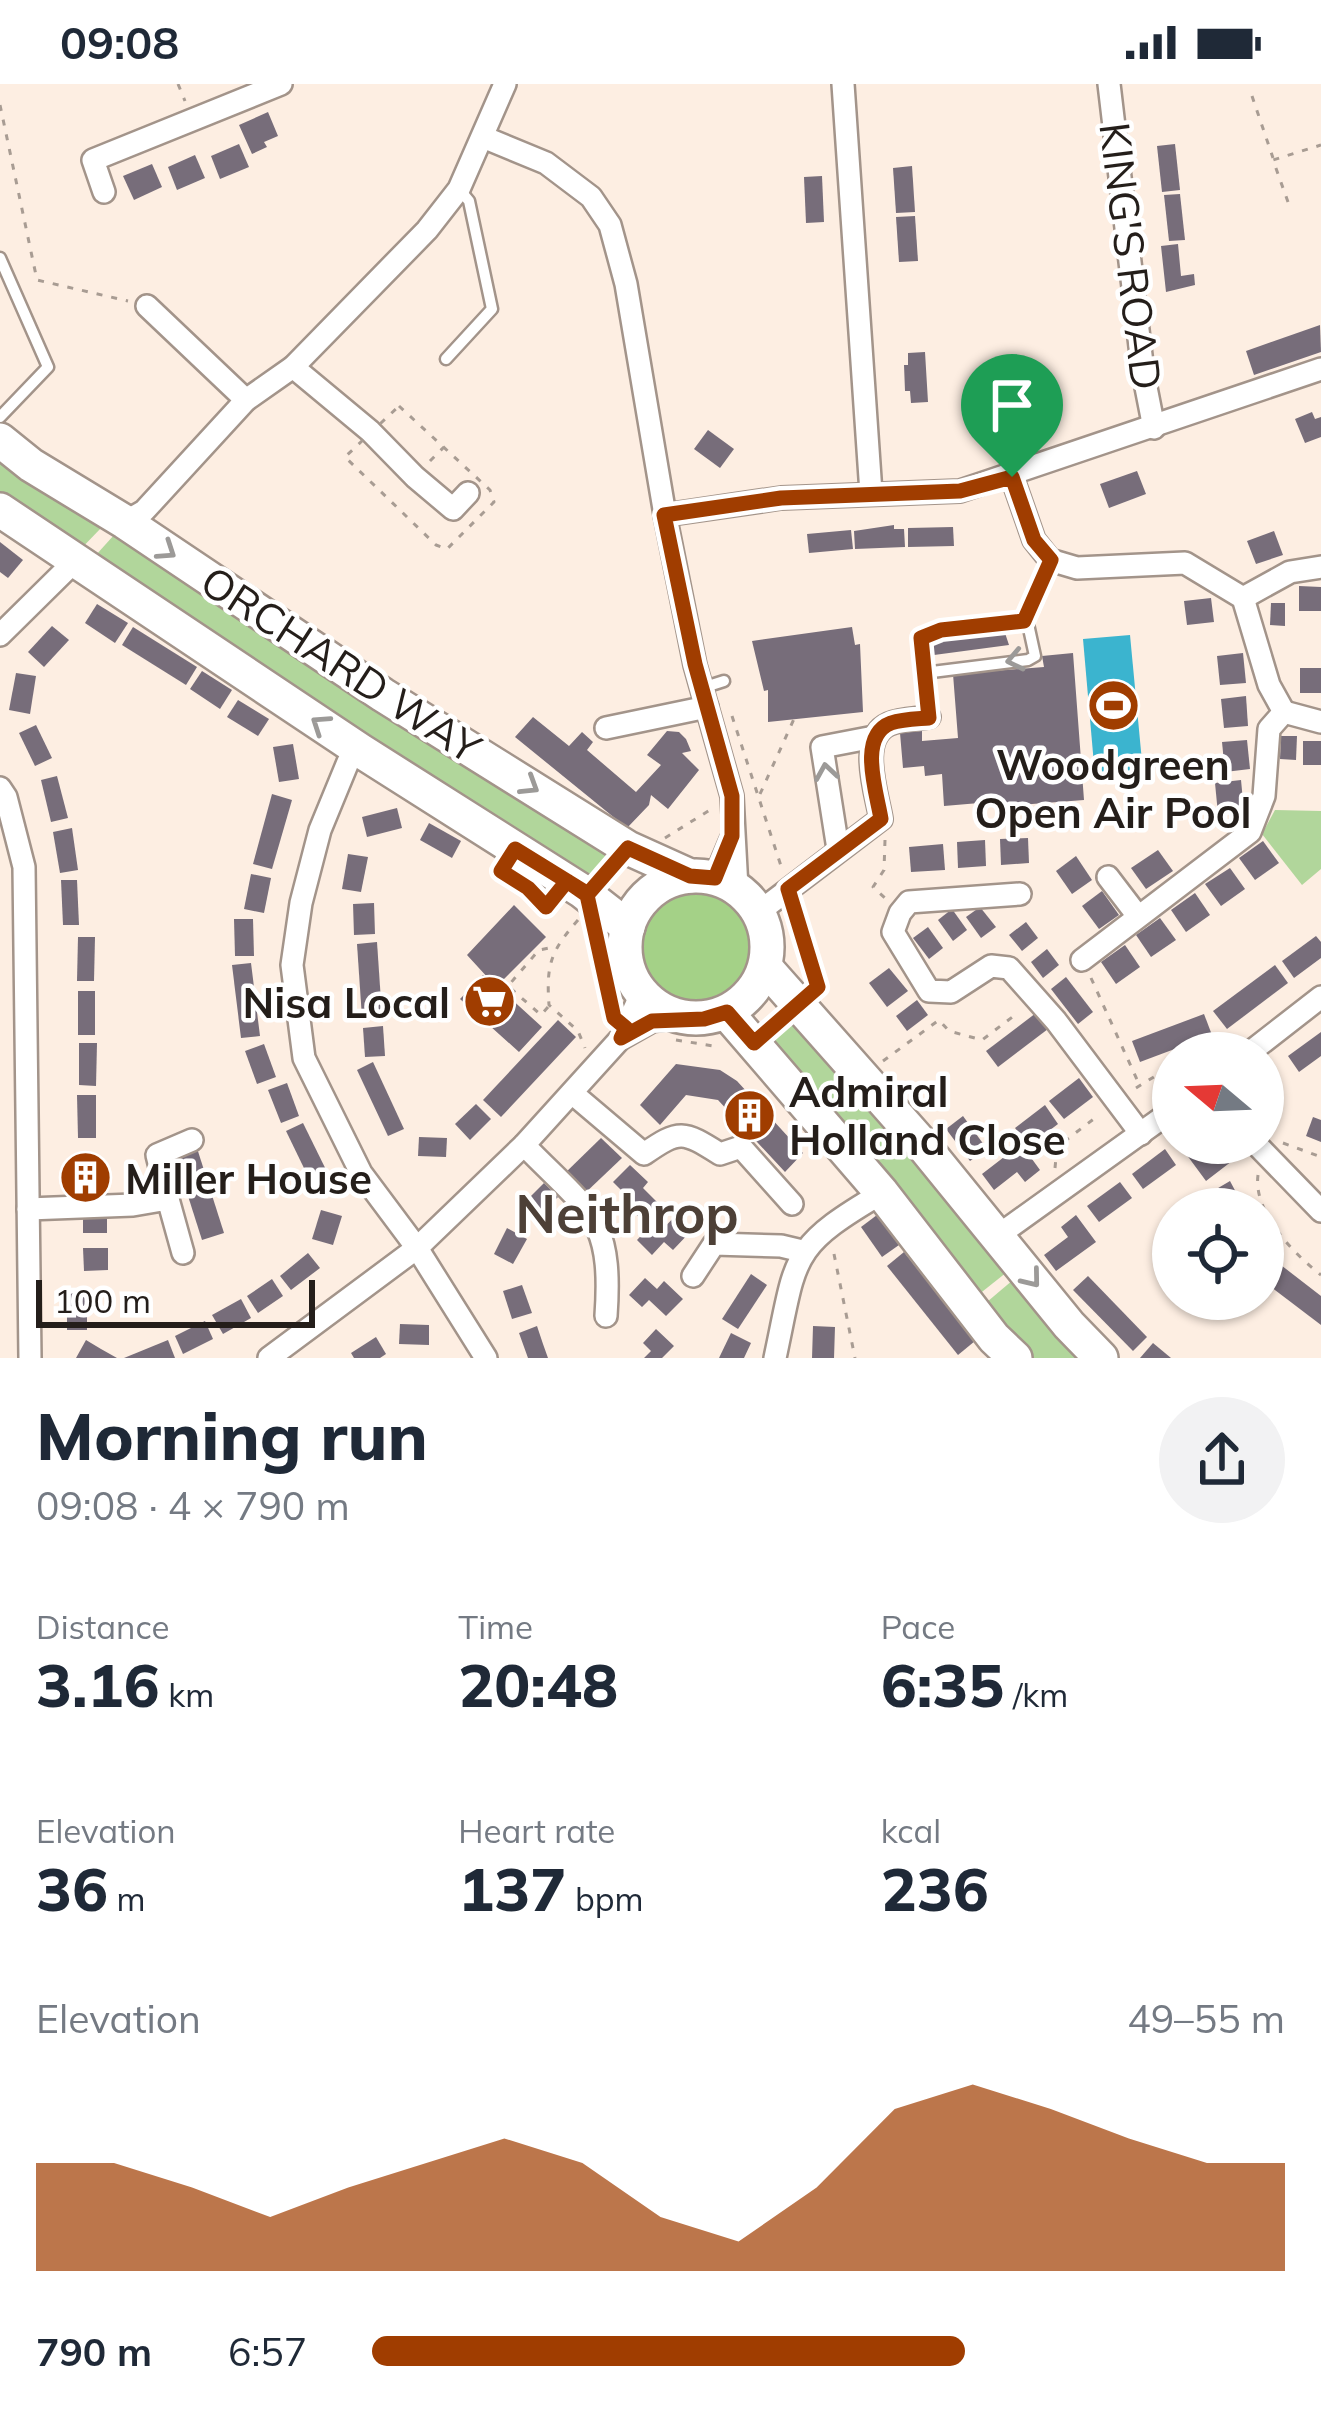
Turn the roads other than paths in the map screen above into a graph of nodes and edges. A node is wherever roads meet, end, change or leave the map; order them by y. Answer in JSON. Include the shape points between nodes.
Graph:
{"nodes":[{"id":1,"x":280,"y":84,"type":"edge"},
{"id":2,"x":505,"y":84,"type":"edge"},
{"id":3,"x":843,"y":84,"type":"edge"},
{"id":4,"x":1109,"y":84,"type":"edge"},
{"id":5,"x":483,"y":137,"type":"junction"},
{"id":6,"x":460,"y":189,"type":"junction"},
{"id":7,"x":104,"y":192,"type":"dead end"},
{"id":8,"x":0,"y":258,"type":"edge"},
{"id":9,"x":148,"y":306,"type":"road end"},
{"id":10,"x":446,"y":359,"type":"dead end"},
{"id":11,"x":293,"y":368,"type":"junction"},
{"id":12,"x":1321,"y":369,"type":"edge"},
{"id":13,"x":246,"y":400,"type":"junction"},
{"id":14,"x":0,"y":417,"type":"edge"},
{"id":15,"x":1154,"y":428,"type":"junction"},
{"id":16,"x":0,"y":440,"type":"edge"},
{"id":17,"x":1012,"y":477,"type":"junction"},
{"id":18,"x":871,"y":493,"type":"junction"},
{"id":19,"x":454,"y":509,"type":"dead end"},
{"id":20,"x":0,"y":510,"type":"edge"},
{"id":21,"x":664,"y":515,"type":"junction"},
{"id":22,"x":124,"y":522,"type":"junction"},
{"id":23,"x":75,"y":561,"type":"junction"},
{"id":24,"x":1321,"y":567,"type":"edge"},
{"id":25,"x":1243,"y":598,"type":"junction"},
{"id":26,"x":0,"y":635,"type":"edge"},
{"id":27,"x":924,"y":674,"type":"junction"},
{"id":28,"x":713,"y":690,"type":"junction"},
{"id":29,"x":1284,"y":712,"type":"junction"},
{"id":30,"x":929,"y":718,"type":"joint"},
{"id":31,"x":1321,"y":722,"type":"edge"},
{"id":32,"x":607,"y":728,"type":"dead end"},
{"id":33,"x":874,"y":737,"type":"junction"},
{"id":34,"x":361,"y":751,"type":"junction"},
{"id":35,"x":0,"y":788,"type":"edge"},
{"id":36,"x":838,"y":849,"type":"junction"},
{"id":37,"x":1108,"y":877,"type":"dead end"},
{"id":38,"x":725,"y":889,"type":"junction"},
{"id":39,"x":1020,"y":894,"type":"dead end"},
{"id":40,"x":1137,"y":915,"type":"junction"},
{"id":41,"x":628,"y":927,"type":"junction"},
{"id":42,"x":1082,"y":960,"type":"road end"},
{"id":43,"x":765,"y":967,"type":"junction"},
{"id":44,"x":641,"y":994,"type":"junction"},
{"id":45,"x":1321,"y":997,"type":"edge"},
{"id":46,"x":727,"y":1012,"type":"junction"},
{"id":47,"x":680,"y":1017,"type":"junction"},
{"id":48,"x":1276,"y":1032,"type":"edge"},
{"id":49,"x":627,"y":1033,"type":"junction"},
{"id":50,"x":572,"y":1093,"type":"junction"},
{"id":51,"x":1152,"y":1126,"type":"edge"},
{"id":52,"x":1141,"y":1134,"type":"junction"},
{"id":53,"x":192,"y":1140,"type":"dead end"},
{"id":54,"x":524,"y":1145,"type":"junction"},
{"id":55,"x":1275,"y":1164,"type":"edge"},
{"id":56,"x":882,"y":1193,"type":"junction"},
{"id":57,"x":168,"y":1199,"type":"junction"},
{"id":58,"x":792,"y":1204,"type":"dead end"},
{"id":59,"x":28,"y":1209,"type":"junction"},
{"id":60,"x":1321,"y":1210,"type":"edge"},
{"id":61,"x":996,"y":1237,"type":"junction"},
{"id":62,"x":417,"y":1248,"type":"junction"},
{"id":63,"x":802,"y":1251,"type":"junction"},
{"id":64,"x":183,"y":1253,"type":"dead end"},
{"id":65,"x":694,"y":1276,"type":"dead end"},
{"id":66,"x":606,"y":1316,"type":"dead end"},
{"id":67,"x":30,"y":1358,"type":"edge"},
{"id":68,"x":269,"y":1358,"type":"edge"},
{"id":69,"x":486,"y":1358,"type":"edge"},
{"id":70,"x":775,"y":1358,"type":"edge"},
{"id":71,"x":1015,"y":1358,"type":"edge"},
{"id":72,"x":1101,"y":1358,"type":"edge"}],
"edges":[{"from":1,"to":7,"type":"street","via":[[89,150]]},
{"from":2,"to":5,"type":"street"},
{"from":3,"to":18,"type":"street"},
{"from":4,"to":15,"type":"street","name":"KING'S ROAD"},
{"from":5,"to":6,"type":"street"},
{"from":5,"to":21,"type":"street","via":[[546,163],[590,197],[610,225]]},
{"from":6,"to":10,"type":"lane","via":[[492,309]]},
{"from":6,"to":11,"type":"street"},
{"from":8,"to":14,"type":"lane","via":[[48,367]]},
{"from":9,"to":13,"type":"street"},
{"from":11,"to":13,"type":"street"},
{"from":11,"to":19,"type":"street"},
{"from":12,"to":15,"type":"street"},
{"from":13,"to":22,"type":"street","via":[[144,511]]},
{"from":15,"to":17,"type":"street"},
{"from":16,"to":22,"type":"street","name":"ORCHARD WAY"},
{"from":17,"to":18,"type":"street","via":[[960,491]]},
{"from":17,"to":25,"type":"street","via":[[1034,540],[1051,560],[1077,568],[1185,562]]},
{"from":18,"to":21,"type":"street"},
{"from":20,"to":23,"type":"street","name":"ORCHARD WAY"},
{"from":21,"to":28,"type":"street"},
{"from":22,"to":38,"type":"street","name":"ORCHARD WAY","one_way":true,"via":[[628,848]]},
{"from":23,"to":26,"type":"street"},
{"from":34,"to":23,"type":"street","name":"ORCHARD WAY","one_way":true},
{"from":24,"to":25,"type":"street","via":[[1290,572]]},
{"from":25,"to":29,"type":"street"},
{"from":27,"to":27,"type":"lane","one_way":true,"via":[[920,646],[927,633],[1024,621],[1032,629],[1035,656],[1028,660]]},
{"from":27,"to":30,"type":"lane"},
{"from":28,"to":32,"type":"street"},
{"from":28,"to":38,"type":"street","via":[[732,796]]},
{"from":29,"to":31,"type":"street"},
{"from":29,"to":40,"type":"street","via":[[1269,729],[1264,796],[1250,832]]},
{"from":30,"to":33,"type":"street","via":[[889,724]]},
{"from":33,"to":36,"type":"street","via":[[881,819]]},
{"from":36,"to":33,"type":"street","one_way":true,"via":[[822,747]]},
{"from":34,"to":41,"type":"street","name":"ORCHARD WAY"},
{"from":34,"to":62,"type":"street","via":[[348,762],[320,830],[292,965],[304,1058],[362,1173]]},
{"from":35,"to":59,"type":"street","via":[[24,867]]},
{"from":36,"to":38,"type":"street","via":[[788,889]]},
{"from":37,"to":40,"type":"street"},
{"from":38,"to":41,"type":"street","via":[[669,881],[651,892]]},
{"from":38,"to":43,"type":"street","via":[[768,949]]},
{"from":39,"to":52,"type":"street","via":[[909,902],[893,932],[928,992],[951,992],[991,966],[1010,968]]},
{"from":40,"to":42,"type":"street"},
{"from":41,"to":44,"type":"street","via":[[629,974]]},
{"from":43,"to":46,"type":"street"},
{"from":43,"to":61,"type":"street"},
{"from":44,"to":47,"type":"street"},
{"from":44,"to":49,"type":"street"},
{"from":45,"to":48,"type":"street"},
{"from":46,"to":47,"type":"street"},
{"from":46,"to":56,"type":"street"},
{"from":47,"to":49,"type":"street"},
{"from":49,"to":50,"type":"street"},
{"from":50,"to":54,"type":"street"},
{"from":50,"to":58,"type":"street","via":[[644,1154],[673,1134],[720,1154],[741,1147]]},
{"from":51,"to":52,"type":"street"},
{"from":52,"to":61,"type":"street"},
{"from":53,"to":57,"type":"street","via":[[157,1155]]},
{"from":54,"to":62,"type":"street"},
{"from":54,"to":66,"type":"street","via":[[594,1217],[605,1242]]},
{"from":55,"to":60,"type":"street"},
{"from":56,"to":63,"type":"street"},
{"from":56,"to":71,"type":"street"},
{"from":57,"to":59,"type":"street"},
{"from":57,"to":64,"type":"street"},
{"from":59,"to":67,"type":"street"},
{"from":61,"to":72,"type":"street","one_way":true},
{"from":62,"to":68,"type":"street"},
{"from":62,"to":69,"type":"street"},
{"from":63,"to":65,"type":"street","via":[[714,1244]]},
{"from":63,"to":70,"type":"street"}]}
